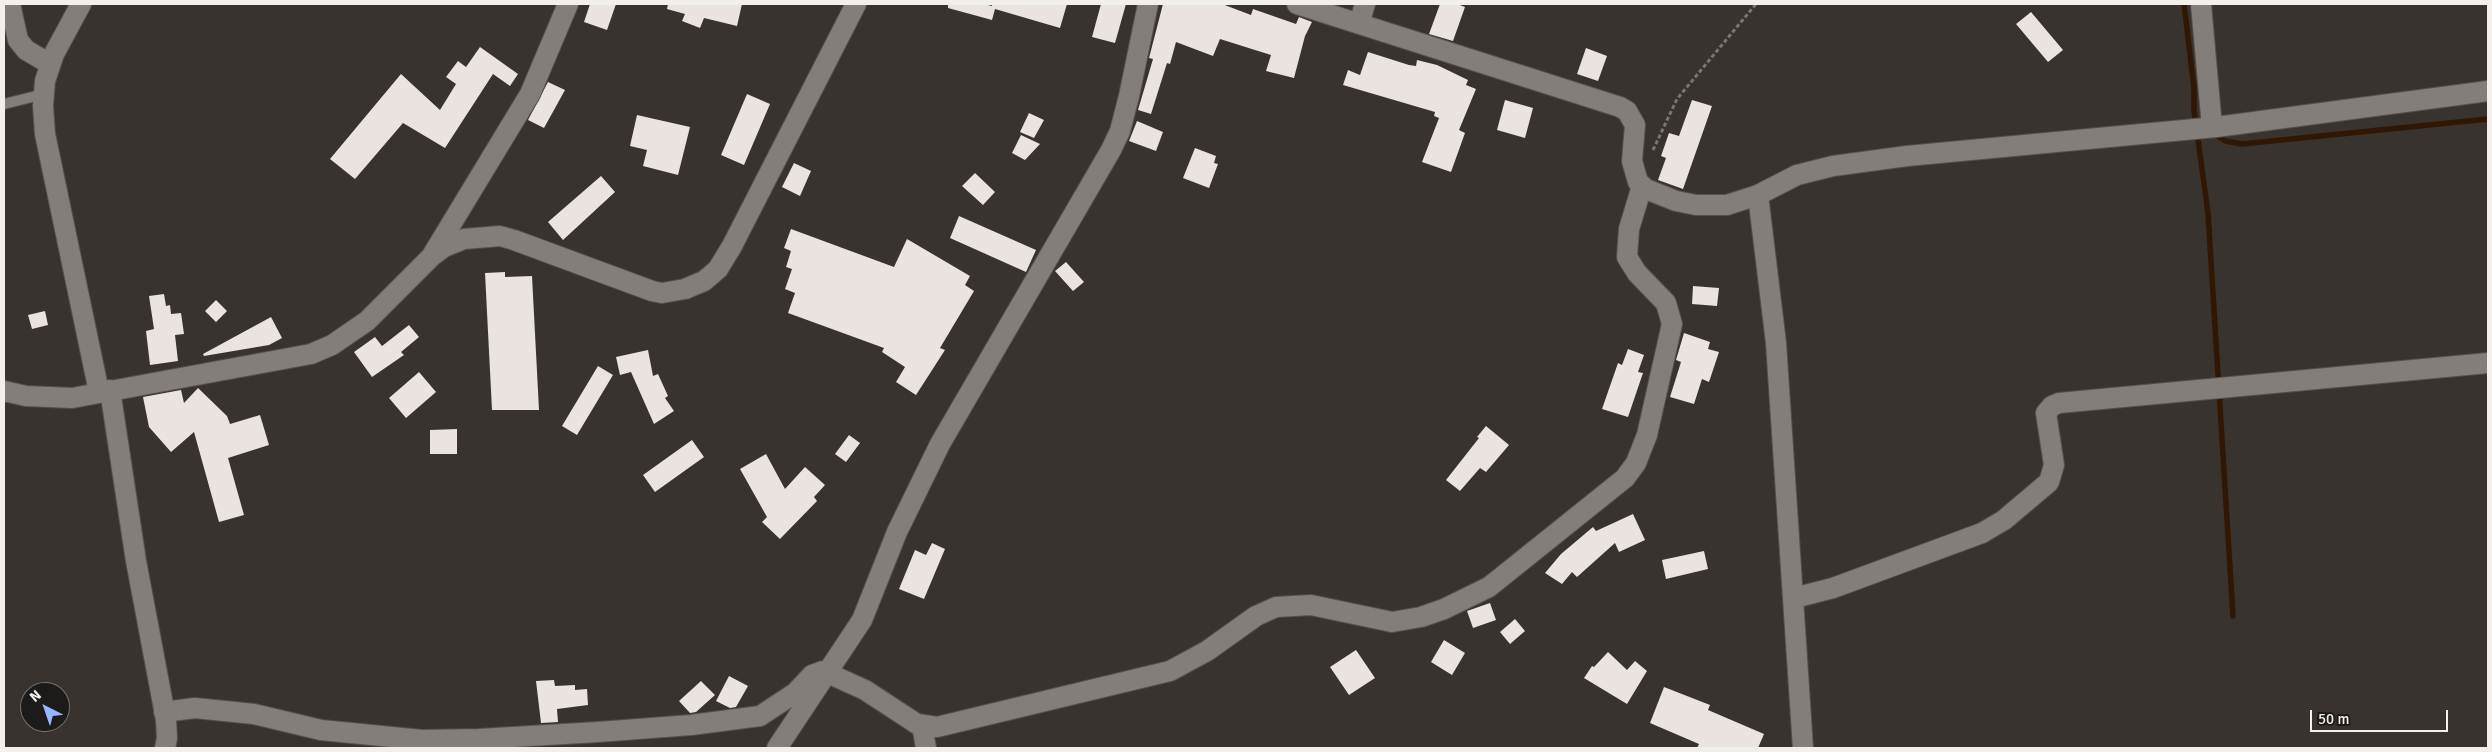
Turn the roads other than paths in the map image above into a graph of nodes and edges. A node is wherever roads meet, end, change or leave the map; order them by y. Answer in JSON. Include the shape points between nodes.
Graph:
{"nodes":[{"id":1,"x":10,"y":4,"type":"edge"},
{"id":2,"x":80,"y":4,"type":"edge"},
{"id":3,"x":568,"y":4,"type":"edge"},
{"id":4,"x":856,"y":4,"type":"edge"},
{"id":5,"x":1148,"y":4,"type":"edge"},
{"id":6,"x":1297,"y":4,"type":"edge"},
{"id":7,"x":1365,"y":4,"type":"edge"},
{"id":8,"x":2201,"y":4,"type":"edge"},
{"id":9,"x":1359,"y":24,"type":"junction"},
{"id":10,"x":50,"y":64,"type":"junction"},
{"id":11,"x":2488,"y":91,"type":"edge"},
{"id":12,"x":44,"y":94,"type":"junction"},
{"id":13,"x":4,"y":104,"type":"edge"},
{"id":14,"x":2212,"y":128,"type":"junction"},
{"id":15,"x":1642,"y":186,"type":"junction"},
{"id":16,"x":1758,"y":195,"type":"junction"},
{"id":17,"x":432,"y":256,"type":"junction"},
{"id":18,"x":2488,"y":363,"type":"edge"},
{"id":19,"x":4,"y":391,"type":"edge"},
{"id":20,"x":105,"y":391,"type":"junction"},
{"id":21,"x":1794,"y":598,"type":"junction"},
{"id":22,"x":829,"y":672,"type":"junction"},
{"id":23,"x":164,"y":712,"type":"junction"},
{"id":24,"x":924,"y":726,"type":"junction"},
{"id":25,"x":351,"y":741,"type":"edge"},
{"id":26,"x":165,"y":748,"type":"edge"},
{"id":27,"x":777,"y":748,"type":"edge"},
{"id":28,"x":926,"y":748,"type":"edge"},
{"id":29,"x":1803,"y":748,"type":"edge"}],
"edges":[{"from":1,"to":10,"type":"street","via":[[18,40],[26,50]]},
{"from":2,"to":10,"type":"street"},
{"from":3,"to":17,"type":"street","via":[[530,94]]},
{"from":4,"to":17,"type":"street","via":[[732,246],[718,269],[704,280],[685,289],[662,293],[652,291],[500,236],[464,238]]},
{"from":5,"to":22,"type":"street","via":[[1129,96],[1120,131],[1111,150],[940,444],[897,532],[862,620]]},
{"from":6,"to":9,"type":"street"},
{"from":7,"to":9,"type":"street"},
{"from":8,"to":14,"type":"street"},
{"from":9,"to":15,"type":"street","via":[[1627,111],[1635,128],[1632,167]]},
{"from":10,"to":12,"type":"street"},
{"from":11,"to":14,"type":"street"},
{"from":12,"to":13,"type":"lane"},
{"from":12,"to":20,"type":"street","via":[[45,134]]},
{"from":14,"to":16,"type":"street","via":[[1832,166],[1797,175]]},
{"from":15,"to":16,"type":"street","via":[[1676,201],[1696,205],[1727,204]]},
{"from":15,"to":24,"type":"street","via":[[1629,230],[1627,257],[1637,273],[1666,303],[1672,324],[1644,446],[1625,478],[1489,587],[1444,609],[1400,622],[1378,621],[1311,605],[1276,607],[1256,616],[1207,651],[1170,671],[937,727]]},
{"from":16,"to":21,"type":"street","via":[[1776,343]]},
{"from":17,"to":20,"type":"street","via":[[377,313],[332,345],[311,354]]},
{"from":18,"to":21,"type":"street","via":[[2059,403],[2046,413],[2054,464],[2049,482],[2004,520],[1964,540],[1834,588]]},
{"from":19,"to":20,"type":"street","via":[[26,396],[72,398]]},
{"from":20,"to":23,"type":"street"},
{"from":21,"to":29,"type":"street"},
{"from":22,"to":24,"type":"street"},
{"from":22,"to":25,"type":"street","via":[[812,674],[795,693],[760,716],[736,720],[479,739]]},
{"from":22,"to":27,"type":"street"},
{"from":23,"to":25,"type":"street","via":[[195,708],[254,714]]},
{"from":23,"to":26,"type":"street"},
{"from":24,"to":28,"type":"street"}]}
